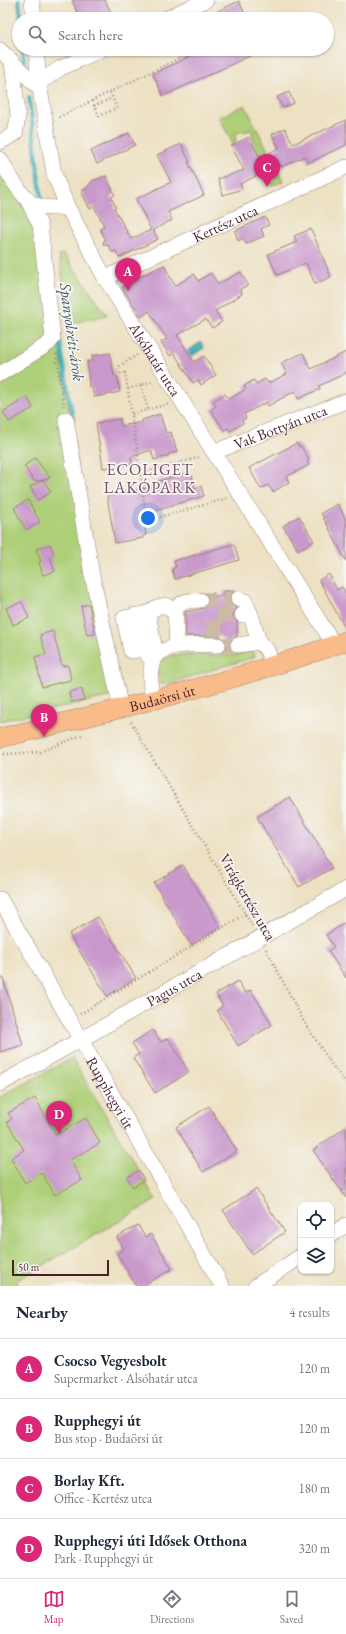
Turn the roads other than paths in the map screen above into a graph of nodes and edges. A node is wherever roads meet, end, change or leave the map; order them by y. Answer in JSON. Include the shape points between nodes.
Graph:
{"nodes":[{"id":1,"x":32,"y":0,"type":"edge"},
{"id":2,"x":206,"y":0,"type":"edge"},
{"id":3,"x":33,"y":12,"type":"edge"},
{"id":4,"x":181,"y":12,"type":"edge"},
{"id":5,"x":0,"y":50,"type":"edge"},
{"id":6,"x":37,"y":56,"type":"edge"},
{"id":7,"x":87,"y":56,"type":"edge"},
{"id":8,"x":12,"y":61,"type":"junction"},
{"id":9,"x":40,"y":86,"type":"junction"},
{"id":10,"x":0,"y":142,"type":"edge"},
{"id":11,"x":0,"y":159,"type":"edge"},
{"id":12,"x":346,"y":167,"type":"edge"},
{"id":13,"x":30,"y":202,"type":"junction"},
{"id":14,"x":68,"y":208,"type":"junction"},
{"id":15,"x":105,"y":278,"type":"junction"},
{"id":16,"x":0,"y":374,"type":"edge"},
{"id":17,"x":346,"y":401,"type":"edge"},
{"id":18,"x":66,"y":419,"type":"road end"},
{"id":19,"x":208,"y":454,"type":"junction"},
{"id":20,"x":238,"y":599,"type":"dead end"},
{"id":21,"x":200,"y":600,"type":"tunnel mouth"},
{"id":22,"x":141,"y":614,"type":"junction"},
{"id":23,"x":175,"y":614,"type":"junction"},
{"id":24,"x":216,"y":642,"type":"tunnel mouth"},
{"id":25,"x":259,"y":642,"type":"junction"},
{"id":26,"x":238,"y":645,"type":"tunnel mouth"},
{"id":27,"x":177,"y":646,"type":"junction"},
{"id":28,"x":334,"y":646,"type":"edge"},
{"id":29,"x":152,"y":654,"type":"junction"},
{"id":30,"x":272,"y":665,"type":"junction"},
{"id":31,"x":152,"y":701,"type":"junction"},
{"id":32,"x":126,"y":716,"type":"junction"},
{"id":33,"x":0,"y":738,"type":"edge"},
{"id":34,"x":346,"y":888,"type":"edge"},
{"id":35,"x":0,"y":898,"type":"edge"},
{"id":36,"x":80,"y":1040,"type":"junction"},
{"id":37,"x":0,"y":1084,"type":"edge"},
{"id":38,"x":346,"y":1225,"type":"edge"},
{"id":39,"x":334,"y":1233,"type":"edge"},
{"id":40,"x":298,"y":1258,"type":"edge"},
{"id":41,"x":222,"y":1286,"type":"edge"},
{"id":42,"x":256,"y":1286,"type":"edge"}],
"edges":[{"from":1,"to":3,"type":"street"},
{"from":2,"to":4,"type":"street"},
{"from":5,"to":8,"type":"street"},
{"from":6,"to":9,"type":"street","name":"Alsóhatár utca"},
{"from":7,"to":9,"type":"street","via":[[59,69]]},
{"from":8,"to":9,"type":"street"},
{"from":8,"to":10,"type":"street","via":[[18,117],[15,134]]},
{"from":9,"to":14,"type":"street","name":"Alsóhatár utca","via":[[54,174]]},
{"from":11,"to":13,"type":"street"},
{"from":12,"to":15,"type":"street","name":"Kertész utca"},
{"from":13,"to":14,"type":"street","via":[[50,208]]},
{"from":13,"to":16,"type":"street","via":[[40,225],[53,338],[48,344]]},
{"from":14,"to":15,"type":"street","name":"Alsóhatár utca"},
{"from":15,"to":19,"type":"street","name":"Alsóhatár utca"},
{"from":17,"to":19,"type":"street","name":"Vak Bottyán utca"},
{"from":18,"to":32,"type":"street","via":[[92,575]]},
{"from":19,"to":28,"type":"street","name":"Alsóhatár utca","via":[[242,496]]},
{"from":20,"to":25,"type":"street","via":[[246,600],[247,615]]},
{"from":21,"to":23,"type":"street","via":[[183,602],[178,605]]},
{"from":22,"to":23,"type":"street","via":[[157,606],[166,605]]},
{"from":22,"to":29,"type":"street"},
{"from":22,"to":29,"type":"street","via":[[124,618],[131,651]]},
{"from":23,"to":27,"type":"street"},
{"from":24,"to":27,"type":"street"},
{"from":25,"to":26,"type":"street"},
{"from":25,"to":30,"type":"street","via":[[267,650]]},
{"from":27,"to":29,"type":"street"},
{"from":28,"to":30,"type":"main road","name":"Budaörsi út"},
{"from":29,"to":31,"type":"street"},
{"from":30,"to":31,"type":"main road","name":"Budaörsi út"},
{"from":31,"to":32,"type":"main road","name":"Budaörsi út"},
{"from":32,"to":33,"type":"main road","name":"Budaörsi út","via":[[101,708]]},
{"from":34,"to":36,"type":"street","name":"Pagus utca"},
{"from":35,"to":36,"type":"street","name":"Rupphegyi út"},
{"from":36,"to":37,"type":"street","name":"Pagus utca"},
{"from":36,"to":41,"type":"street","name":"Rupphegyi út"},
{"from":38,"to":39,"type":"street"},
{"from":40,"to":42,"type":"street"}]}
